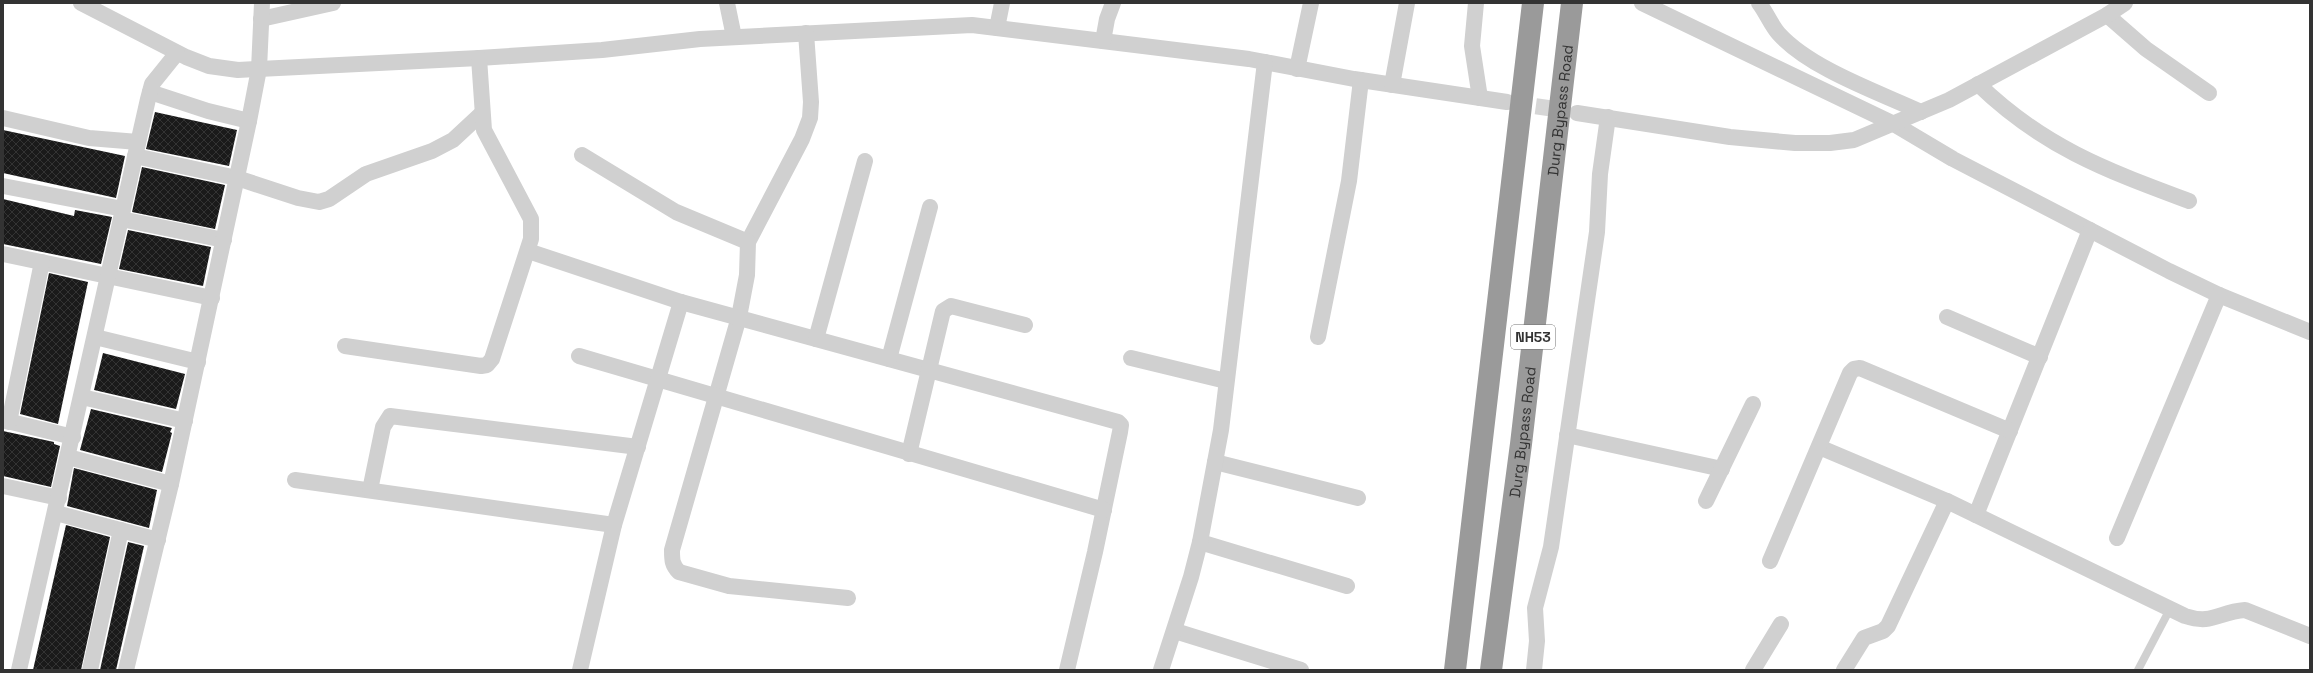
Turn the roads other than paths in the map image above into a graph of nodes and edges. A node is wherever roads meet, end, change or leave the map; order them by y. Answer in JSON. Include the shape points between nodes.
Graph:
{"nodes":[{"id":1,"x":81,"y":3,"type":"edge"},
{"id":2,"x":262,"y":3,"type":"edge"},
{"id":3,"x":333,"y":3,"type":"edge"},
{"id":4,"x":727,"y":3,"type":"edge"},
{"id":5,"x":1002,"y":3,"type":"edge"},
{"id":6,"x":1113,"y":3,"type":"edge"},
{"id":7,"x":1311,"y":3,"type":"edge"},
{"id":8,"x":1407,"y":3,"type":"edge"},
{"id":9,"x":1476,"y":3,"type":"edge"},
{"id":10,"x":1533,"y":3,"type":"edge"},
{"id":11,"x":1572,"y":3,"type":"edge"},
{"id":12,"x":1642,"y":3,"type":"edge"},
{"id":13,"x":1759,"y":3,"type":"edge"},
{"id":14,"x":2125,"y":3,"type":"edge"},
{"id":15,"x":2107,"y":15,"type":"junction"},
{"id":16,"x":261,"y":19,"type":"junction"},
{"id":17,"x":997,"y":28,"type":"junction"},
{"id":18,"x":806,"y":33,"type":"junction"},
{"id":19,"x":734,"y":37,"type":"junction"},
{"id":20,"x":1103,"y":41,"type":"junction"},
{"id":21,"x":177,"y":52,"type":"junction"},
{"id":22,"x":479,"y":58,"type":"junction"},
{"id":23,"x":1266,"y":62,"type":"junction"},
{"id":24,"x":259,"y":69,"type":"junction"},
{"id":25,"x":1297,"y":69,"type":"junction"},
{"id":26,"x":1361,"y":80,"type":"junction"},
{"id":27,"x":1978,"y":84,"type":"junction"},
{"id":28,"x":1392,"y":85,"type":"junction"},
{"id":29,"x":150,"y":92,"type":"junction"},
{"id":30,"x":2209,"y":94,"type":"dead end"},
{"id":31,"x":1480,"y":98,"type":"junction"},
{"id":32,"x":1507,"y":102,"type":"tunnel mouth"},
{"id":33,"x":1577,"y":112,"type":"tunnel mouth"},
{"id":34,"x":481,"y":114,"type":"junction"},
{"id":35,"x":1917,"y":114,"type":"junction"},
{"id":36,"x":1608,"y":117,"type":"junction"},
{"id":37,"x":3,"y":118,"type":"edge"},
{"id":38,"x":248,"y":121,"type":"junction"},
{"id":39,"x":1894,"y":124,"type":"junction"},
{"id":40,"x":137,"y":149,"type":"junction"},
{"id":41,"x":582,"y":155,"type":"dead end"},
{"id":42,"x":865,"y":161,"type":"dead end"},
{"id":43,"x":237,"y":178,"type":"junction"},
{"id":44,"x":3,"y":186,"type":"edge"},
{"id":45,"x":2189,"y":201,"type":"dead end"},
{"id":46,"x":930,"y":207,"type":"dead end"},
{"id":47,"x":122,"y":214,"type":"junction"},
{"id":48,"x":2090,"y":230,"type":"junction"},
{"id":49,"x":224,"y":240,"type":"junction"},
{"id":50,"x":748,"y":242,"type":"junction"},
{"id":51,"x":528,"y":252,"type":"junction"},
{"id":52,"x":3,"y":254,"type":"edge"},
{"id":53,"x":42,"y":262,"type":"junction"},
{"id":54,"x":109,"y":275,"type":"junction"},
{"id":55,"x":2219,"y":295,"type":"junction"},
{"id":56,"x":212,"y":298,"type":"junction"},
{"id":57,"x":681,"y":302,"type":"junction"},
{"id":58,"x":738,"y":317,"type":"junction"},
{"id":59,"x":1947,"y":317,"type":"dead end"},
{"id":60,"x":1025,"y":325,"type":"dead end"},
{"id":61,"x":2310,"y":332,"type":"edge"},
{"id":62,"x":95,"y":337,"type":"junction"},
{"id":63,"x":1318,"y":337,"type":"dead end"},
{"id":64,"x":816,"y":339,"type":"junction"},
{"id":65,"x":344,"y":346,"type":"dead end"},
{"id":66,"x":579,"y":356,"type":"dead end"},
{"id":67,"x":2040,"y":357,"type":"junction"},
{"id":68,"x":1131,"y":358,"type":"dead end"},
{"id":69,"x":889,"y":359,"type":"junction"},
{"id":70,"x":198,"y":362,"type":"junction"},
{"id":71,"x":928,"y":370,"type":"junction"},
{"id":72,"x":658,"y":380,"type":"junction"},
{"id":73,"x":1226,"y":381,"type":"junction"},
{"id":74,"x":82,"y":397,"type":"junction"},
{"id":75,"x":717,"y":397,"type":"junction"},
{"id":76,"x":1753,"y":404,"type":"dead end"},
{"id":77,"x":6,"y":421,"type":"edge"},
{"id":78,"x":185,"y":421,"type":"junction"},
{"id":79,"x":2010,"y":431,"type":"junction"},
{"id":80,"x":1567,"y":435,"type":"junction"},
{"id":81,"x":73,"y":437,"type":"junction"},
{"id":82,"x":638,"y":446,"type":"junction"},
{"id":83,"x":1819,"y":447,"type":"junction"},
{"id":84,"x":909,"y":454,"type":"junction"},
{"id":85,"x":68,"y":457,"type":"junction"},
{"id":86,"x":1215,"y":462,"type":"junction"},
{"id":87,"x":1722,"y":469,"type":"junction"},
{"id":88,"x":296,"y":480,"type":"dead end"},
{"id":89,"x":171,"y":484,"type":"junction"},
{"id":90,"x":3,"y":486,"type":"edge"},
{"id":91,"x":370,"y":490,"type":"junction"},
{"id":92,"x":1358,"y":498,"type":"dead end"},
{"id":93,"x":1706,"y":501,"type":"dead end"},
{"id":94,"x":1947,"y":501,"type":"junction"},
{"id":95,"x":58,"y":505,"type":"junction"},
{"id":96,"x":1104,"y":510,"type":"junction"},
{"id":97,"x":1976,"y":515,"type":"junction"},
{"id":98,"x":614,"y":525,"type":"junction"},
{"id":99,"x":121,"y":530,"type":"junction"},
{"id":100,"x":2117,"y":538,"type":"dead end"},
{"id":101,"x":158,"y":540,"type":"junction"},
{"id":102,"x":1200,"y":542,"type":"junction"},
{"id":103,"x":1770,"y":561,"type":"dead end"},
{"id":104,"x":1347,"y":586,"type":"dead end"},
{"id":105,"x":848,"y":598,"type":"dead end"},
{"id":106,"x":2170,"y":609,"type":"junction"},
{"id":107,"x":1781,"y":624,"type":"dead end"},
{"id":108,"x":1175,"y":631,"type":"junction"},
{"id":109,"x":2310,"y":636,"type":"edge"},
{"id":110,"x":19,"y":670,"type":"edge"},
{"id":111,"x":90,"y":670,"type":"edge"},
{"id":112,"x":126,"y":670,"type":"edge"},
{"id":113,"x":580,"y":670,"type":"edge"},
{"id":114,"x":1068,"y":670,"type":"edge"},
{"id":115,"x":1161,"y":670,"type":"edge"},
{"id":116,"x":1301,"y":670,"type":"edge"},
{"id":117,"x":1455,"y":670,"type":"edge"},
{"id":118,"x":1492,"y":670,"type":"edge"},
{"id":119,"x":1534,"y":670,"type":"edge"},
{"id":120,"x":1753,"y":670,"type":"edge"},
{"id":121,"x":1844,"y":670,"type":"edge"},
{"id":122,"x":2138,"y":670,"type":"edge"}],
"edges":[{"from":1,"to":21,"type":"street"},
{"from":2,"to":16,"type":"street"},
{"from":3,"to":16,"type":"street"},
{"from":4,"to":19,"type":"street"},
{"from":5,"to":17,"type":"street"},
{"from":6,"to":20,"type":"street","via":[[1106,19]]},
{"from":7,"to":25,"type":"street"},
{"from":8,"to":28,"type":"street"},
{"from":9,"to":31,"type":"street","via":[[1472,46]]},
{"from":10,"to":117,"type":"highway","number":"NH53"},
{"from":11,"to":118,"type":"highway","name":"Durg Bypass Road","number":"NH53"},
{"from":12,"to":39,"type":"street"},
{"from":13,"to":35,"type":"street","via":[[1778,33],[1797,50],[1832,71]]},
{"from":14,"to":15,"type":"street"},
{"from":15,"to":27,"type":"street"},
{"from":15,"to":30,"type":"street","via":[[2146,49]]},
{"from":16,"to":24,"type":"street"},
{"from":17,"to":18,"type":"street","via":[[964,26]]},
{"from":17,"to":20,"type":"street"},
{"from":18,"to":19,"type":"street"},
{"from":18,"to":50,"type":"street","via":[[810,118],[802,139]]},
{"from":19,"to":22,"type":"street","via":[[602,50]]},
{"from":20,"to":23,"type":"street"},
{"from":21,"to":24,"type":"street","via":[[209,66],[238,70]]},
{"from":21,"to":29,"type":"street","via":[[159,74]]},
{"from":22,"to":24,"type":"street"},
{"from":22,"to":34,"type":"street"},
{"from":23,"to":25,"type":"street"},
{"from":23,"to":73,"type":"street"},
{"from":24,"to":38,"type":"street"},
{"from":25,"to":26,"type":"street"},
{"from":26,"to":28,"type":"street"},
{"from":26,"to":63,"type":"street","via":[[1350,181]]},
{"from":27,"to":35,"type":"street"},
{"from":27,"to":45,"type":"street","via":[[2029,128],[2078,157]]},
{"from":28,"to":31,"type":"street"},
{"from":29,"to":38,"type":"street"},
{"from":29,"to":40,"type":"street"},
{"from":31,"to":32,"type":"street"},
{"from":33,"to":36,"type":"street"},
{"from":34,"to":43,"type":"street","via":[[453,140],[432,151],[366,174],[328,199],[319,202],[298,198]]},
{"from":34,"to":51,"type":"street","via":[[488,140],[531,219]]},
{"from":35,"to":39,"type":"street"},
{"from":36,"to":39,"type":"street","via":[[1730,137],[1795,143],[1854,140]]},
{"from":36,"to":80,"type":"street","via":[[1600,174],[1597,232]]},
{"from":37,"to":40,"type":"street"},
{"from":38,"to":43,"type":"street"},
{"from":39,"to":48,"type":"street","via":[[1953,159]]},
{"from":40,"to":43,"type":"street"},
{"from":40,"to":47,"type":"street"},
{"from":41,"to":50,"type":"street","via":[[676,212]]},
{"from":42,"to":64,"type":"street"},
{"from":43,"to":49,"type":"street"},
{"from":44,"to":47,"type":"street"},
{"from":46,"to":69,"type":"street"},
{"from":47,"to":49,"type":"street"},
{"from":47,"to":54,"type":"street"},
{"from":48,"to":55,"type":"street"},
{"from":48,"to":67,"type":"street"},
{"from":49,"to":56,"type":"street"},
{"from":50,"to":58,"type":"street","via":[[747,275]]},
{"from":51,"to":57,"type":"street"},
{"from":51,"to":65,"type":"street","via":[[492,359],[487,365]]},
{"from":52,"to":53,"type":"street"},
{"from":53,"to":54,"type":"street"},
{"from":53,"to":77,"type":"street"},
{"from":54,"to":56,"type":"street"},
{"from":54,"to":62,"type":"street"},
{"from":55,"to":61,"type":"street"},
{"from":55,"to":100,"type":"street"},
{"from":56,"to":70,"type":"street"},
{"from":57,"to":58,"type":"street"},
{"from":57,"to":72,"type":"street"},
{"from":58,"to":64,"type":"street"},
{"from":58,"to":75,"type":"street"},
{"from":59,"to":67,"type":"street"},
{"from":60,"to":71,"type":"street","via":[[951,306],[946,307],[940,316]]},
{"from":62,"to":70,"type":"street"},
{"from":62,"to":74,"type":"street"},
{"from":64,"to":69,"type":"street"},
{"from":66,"to":72,"type":"street"},
{"from":67,"to":79,"type":"street"},
{"from":68,"to":73,"type":"street"},
{"from":69,"to":71,"type":"street"},
{"from":70,"to":78,"type":"street"},
{"from":71,"to":84,"type":"street"},
{"from":71,"to":96,"type":"street","via":[[1118,422],[1121,425],[1120,432]]},
{"from":72,"to":75,"type":"street"},
{"from":72,"to":82,"type":"street"},
{"from":73,"to":86,"type":"street"},
{"from":74,"to":78,"type":"street"},
{"from":74,"to":81,"type":"street"},
{"from":75,"to":84,"type":"street"},
{"from":75,"to":105,"type":"street","via":[[672,550],[673,567],[688,576],[729,586]]},
{"from":76,"to":87,"type":"street"},
{"from":77,"to":81,"type":"street"},
{"from":78,"to":89,"type":"street"},
{"from":79,"to":83,"type":"street","via":[[1860,368],[1850,373]]},
{"from":79,"to":97,"type":"street"},
{"from":80,"to":87,"type":"street"},
{"from":80,"to":119,"type":"street","via":[[1551,547],[1536,602],[1537,641]]},
{"from":81,"to":85,"type":"street"},
{"from":82,"to":91,"type":"street","via":[[390,416],[383,427]]},
{"from":82,"to":98,"type":"street"},
{"from":83,"to":94,"type":"street"},
{"from":83,"to":103,"type":"street"},
{"from":84,"to":96,"type":"street"},
{"from":85,"to":89,"type":"street"},
{"from":85,"to":95,"type":"street"},
{"from":86,"to":92,"type":"street"},
{"from":86,"to":102,"type":"street"},
{"from":87,"to":93,"type":"street"},
{"from":88,"to":91,"type":"street"},
{"from":89,"to":101,"type":"street"},
{"from":90,"to":95,"type":"street"},
{"from":91,"to":98,"type":"street"},
{"from":94,"to":97,"type":"street"},
{"from":94,"to":121,"type":"street","via":[[1888,626],[1883,631],[1864,638]]},
{"from":95,"to":99,"type":"street"},
{"from":95,"to":110,"type":"street"},
{"from":96,"to":114,"type":"street"},
{"from":97,"to":106,"type":"street"},
{"from":98,"to":113,"type":"street"},
{"from":99,"to":101,"type":"street"},
{"from":99,"to":111,"type":"street"},
{"from":101,"to":112,"type":"street"},
{"from":102,"to":104,"type":"street"},
{"from":102,"to":108,"type":"street"},
{"from":106,"to":109,"type":"street","via":[[2198,620],[2209,620],[2236,610],[2245,610]]},
{"from":106,"to":122,"type":"lane"},
{"from":107,"to":120,"type":"street"},
{"from":108,"to":115,"type":"street"},
{"from":108,"to":116,"type":"street"}]}
